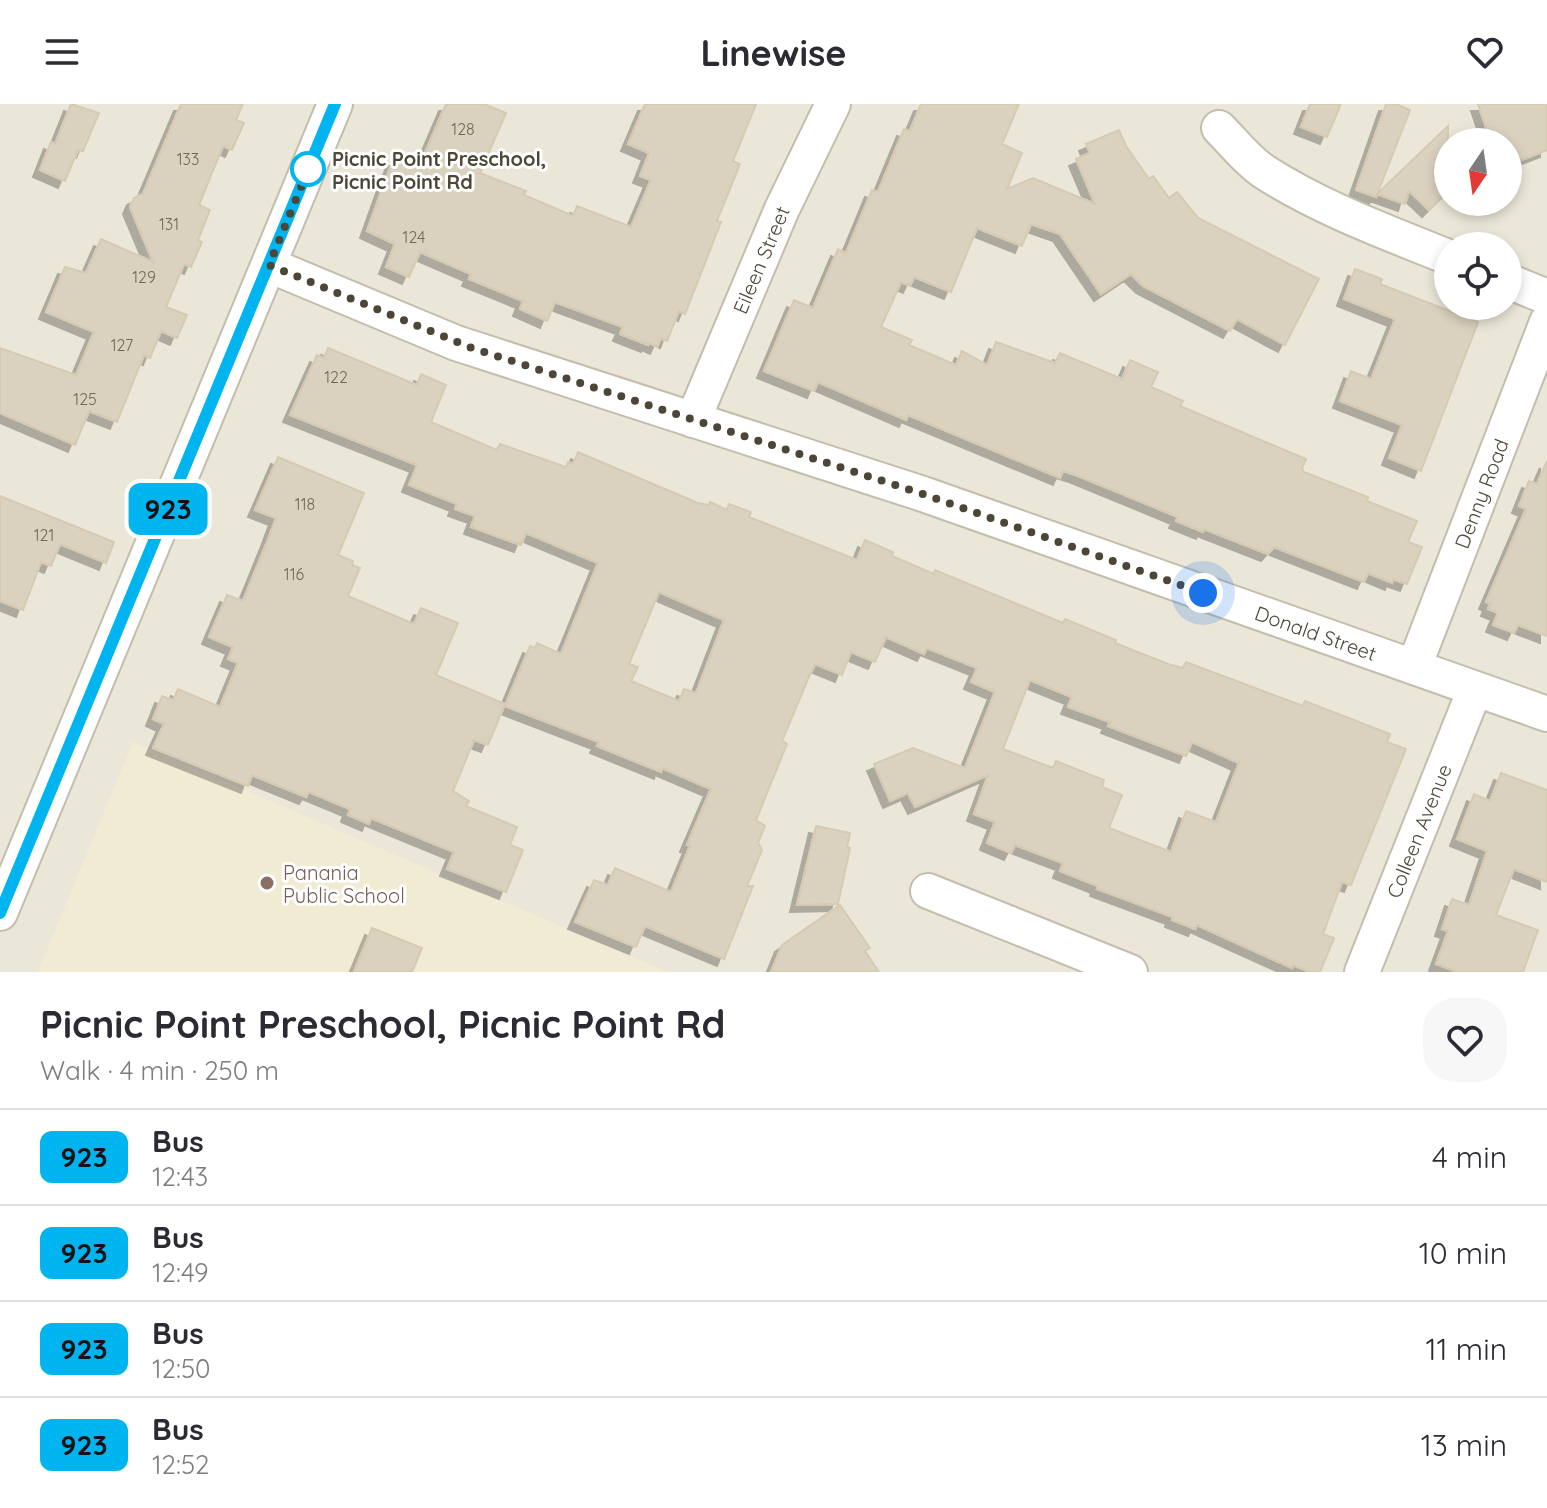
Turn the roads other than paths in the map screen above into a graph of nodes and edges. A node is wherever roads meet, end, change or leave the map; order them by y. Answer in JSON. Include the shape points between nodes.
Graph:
{"nodes":[{"id":1,"x":335,"y":104,"type":"edge"},
{"id":2,"x":833,"y":104,"type":"edge"},
{"id":3,"x":1219,"y":128,"type":"dead end"},
{"id":4,"x":1434,"y":251,"type":"edge"},
{"id":5,"x":269,"y":265,"type":"junction"},
{"id":6,"x":1522,"y":287,"type":"edge"},
{"id":7,"x":1547,"y":297,"type":"edge"},
{"id":8,"x":1547,"y":322,"type":"edge"},
{"id":9,"x":693,"y":420,"type":"junction"},
{"id":10,"x":1414,"y":667,"type":"junction"},
{"id":11,"x":1475,"y":689,"type":"junction"},
{"id":12,"x":1547,"y":714,"type":"edge"},
{"id":13,"x":928,"y":891,"type":"dead end"},
{"id":14,"x":0,"y":913,"type":"edge"},
{"id":15,"x":1130,"y":972,"type":"edge"},
{"id":16,"x":1362,"y":972,"type":"edge"}],
"edges":[{"from":1,"to":5,"type":"street"},
{"from":2,"to":9,"type":"street","name":"Eileen Street"},
{"from":3,"to":4,"type":"street","via":[[1261,169],[1290,186]]},
{"from":5,"to":9,"type":"street","name":"Donald Street","via":[[456,343]]},
{"from":5,"to":14,"type":"street"},
{"from":6,"to":7,"type":"street"},
{"from":8,"to":10,"type":"street","name":"Denny Road"},
{"from":9,"to":10,"type":"street","name":"Donald Street","via":[[923,494]]},
{"from":10,"to":11,"type":"street","name":"Donald Street"},
{"from":11,"to":12,"type":"street","name":"Donald Street"},
{"from":11,"to":16,"type":"street","name":"Colleen Avenue"},
{"from":13,"to":15,"type":"street"}]}
